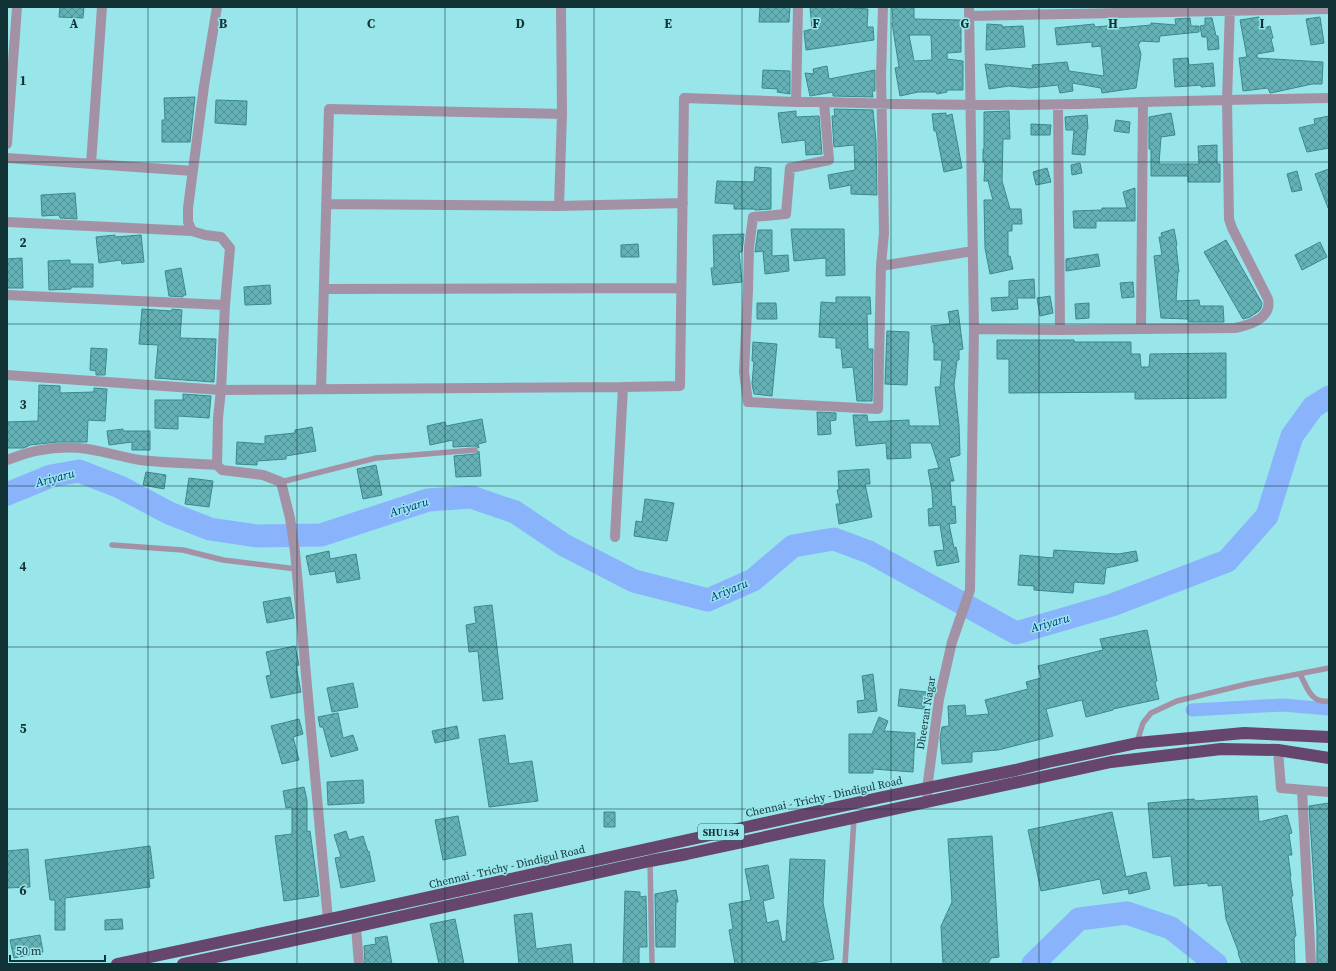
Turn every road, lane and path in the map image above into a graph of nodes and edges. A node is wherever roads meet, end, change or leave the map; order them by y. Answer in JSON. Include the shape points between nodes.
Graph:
{"nodes":[{"id":1,"x":17,"y":7,"type":"edge"},
{"id":2,"x":102,"y":7,"type":"edge"},
{"id":3,"x":217,"y":7,"type":"edge"},
{"id":4,"x":561,"y":7,"type":"edge"},
{"id":5,"x":798,"y":7,"type":"edge"},
{"id":6,"x":883,"y":7,"type":"edge"},
{"id":7,"x":1230,"y":9,"type":"edge"},
{"id":8,"x":1322,"y":9,"type":"edge"},
{"id":9,"x":1141,"y":10,"type":"edge"},
{"id":10,"x":969,"y":12,"type":"edge"},
{"id":11,"x":1329,"y":98,"type":"edge"},
{"id":12,"x":1228,"y":100,"type":"junction"},
{"id":13,"x":796,"y":102,"type":"junction"},
{"id":14,"x":824,"y":102,"type":"junction"},
{"id":15,"x":1143,"y":102,"type":"junction"},
{"id":16,"x":882,"y":104,"type":"junction"},
{"id":17,"x":970,"y":104,"type":"junction"},
{"id":18,"x":1058,"y":105,"type":"junction"},
{"id":19,"x":562,"y":114,"type":"junction"},
{"id":20,"x":7,"y":144,"type":"edge"},
{"id":21,"x":7,"y":158,"type":"edge"},
{"id":22,"x":91,"y":164,"type":"junction"},
{"id":23,"x":193,"y":172,"type":"junction"},
{"id":24,"x":683,"y":203,"type":"junction"},
{"id":25,"x":326,"y":204,"type":"junction"},
{"id":26,"x":559,"y":206,"type":"junction"},
{"id":27,"x":7,"y":222,"type":"edge"},
{"id":28,"x":192,"y":231,"type":"junction"},
{"id":29,"x":973,"y":250,"type":"junction"},
{"id":30,"x":881,"y":266,"type":"junction"},
{"id":31,"x":681,"y":288,"type":"junction"},
{"id":32,"x":324,"y":289,"type":"junction"},
{"id":33,"x":7,"y":295,"type":"edge"},
{"id":34,"x":225,"y":305,"type":"junction"},
{"id":35,"x":974,"y":329,"type":"junction"},
{"id":36,"x":1060,"y":330,"type":"junction"},
{"id":37,"x":1141,"y":330,"type":"junction"},
{"id":38,"x":7,"y":375,"type":"edge"},
{"id":39,"x":623,"y":386,"type":"junction"},
{"id":40,"x":321,"y":389,"type":"junction"},
{"id":41,"x":221,"y":390,"type":"junction"},
{"id":42,"x":475,"y":450,"type":"dead end"},
{"id":43,"x":7,"y":460,"type":"edge"},
{"id":44,"x":217,"y":465,"type":"junction"},
{"id":45,"x":282,"y":482,"type":"junction"},
{"id":46,"x":615,"y":537,"type":"dead end"},
{"id":47,"x":112,"y":545,"type":"dead end"},
{"id":48,"x":297,"y":569,"type":"junction"},
{"id":49,"x":1329,"y":668,"type":"edge"},
{"id":50,"x":1300,"y":674,"type":"junction"},
{"id":51,"x":1329,"y":701,"type":"edge"},
{"id":52,"x":1329,"y":737,"type":"edge"},
{"id":53,"x":1137,"y":743,"type":"junction"},
{"id":54,"x":1278,"y":750,"type":"junction"},
{"id":55,"x":1329,"y":758,"type":"edge"},
{"id":56,"x":927,"y":789,"type":"junction"},
{"id":57,"x":1302,"y":790,"type":"junction"},
{"id":58,"x":1329,"y":792,"type":"edge"},
{"id":59,"x":928,"y":802,"type":"junction"},
{"id":60,"x":854,"y":818,"type":"junction"},
{"id":61,"x":650,"y":861,"type":"junction"},
{"id":62,"x":328,"y":920,"type":"junction"},
{"id":63,"x":356,"y":927,"type":"junction"},
{"id":64,"x":117,"y":964,"type":"edge"},
{"id":65,"x":184,"y":964,"type":"edge"},
{"id":66,"x":358,"y":964,"type":"edge"},
{"id":67,"x":652,"y":964,"type":"edge"},
{"id":68,"x":845,"y":964,"type":"edge"},
{"id":69,"x":1311,"y":964,"type":"edge"}],
"edges":[{"from":1,"to":20,"type":"street"},
{"from":2,"to":22,"type":"street"},
{"from":3,"to":23,"type":"street"},
{"from":4,"to":19,"type":"street"},
{"from":5,"to":13,"type":"street"},
{"from":6,"to":16,"type":"street"},
{"from":7,"to":8,"type":"street"},
{"from":7,"to":9,"type":"street"},
{"from":7,"to":12,"type":"street"},
{"from":9,"to":10,"type":"street"},
{"from":10,"to":17,"type":"street","name":"Dheeran Nagar"},
{"from":11,"to":12,"type":"street"},
{"from":12,"to":15,"type":"street"},
{"from":12,"to":37,"type":"street","via":[[1229,219],[1268,299],[1268,311],[1246,326],[1235,328]]},
{"from":13,"to":14,"type":"street"},
{"from":13,"to":24,"type":"street","via":[[684,98]]},
{"from":14,"to":16,"type":"street"},
{"from":14,"to":30,"type":"street","via":[[829,160],[790,168],[786,214],[753,217],[749,247],[744,372],[748,402],[878,409]]},
{"from":15,"to":18,"type":"street"},
{"from":15,"to":37,"type":"street"},
{"from":16,"to":17,"type":"street"},
{"from":16,"to":30,"type":"street","via":[[884,233]]},
{"from":17,"to":18,"type":"street"},
{"from":17,"to":29,"type":"street","name":"Dheeran Nagar"},
{"from":18,"to":36,"type":"street"},
{"from":19,"to":25,"type":"street","via":[[329,109]]},
{"from":19,"to":26,"type":"street"},
{"from":21,"to":22,"type":"street"},
{"from":22,"to":23,"type":"street"},
{"from":23,"to":28,"type":"street","via":[[188,208],[188,222]]},
{"from":24,"to":26,"type":"street"},
{"from":24,"to":31,"type":"street"},
{"from":25,"to":26,"type":"street"},
{"from":25,"to":32,"type":"street"},
{"from":27,"to":28,"type":"street"},
{"from":28,"to":34,"type":"street","via":[[221,237],[230,248]]},
{"from":29,"to":30,"type":"street"},
{"from":29,"to":35,"type":"street","name":"Dheeran Nagar"},
{"from":31,"to":32,"type":"street"},
{"from":31,"to":39,"type":"street","via":[[680,386]]},
{"from":32,"to":40,"type":"street"},
{"from":33,"to":34,"type":"street"},
{"from":34,"to":41,"type":"street"},
{"from":35,"to":36,"type":"street"},
{"from":35,"to":56,"type":"street","name":"Dheeran Nagar","via":[[970,590],[952,642],[939,699]]},
{"from":36,"to":37,"type":"street"},
{"from":38,"to":41,"type":"street"},
{"from":39,"to":40,"type":"street"},
{"from":39,"to":46,"type":"street"},
{"from":40,"to":41,"type":"street"},
{"from":41,"to":44,"type":"street"},
{"from":42,"to":45,"type":"lane","via":[[376,458]]},
{"from":43,"to":44,"type":"street","via":[[37,451],[61,448],[87,449],[148,461]]},
{"from":44,"to":45,"type":"street","via":[[222,470],[263,475]]},
{"from":45,"to":48,"type":"street"},
{"from":47,"to":48,"type":"lane","via":[[183,550],[223,560]]},
{"from":48,"to":62,"type":"street"},
{"from":49,"to":50,"type":"lane"},
{"from":50,"to":51,"type":"lane","via":[[1315,699]]},
{"from":50,"to":53,"type":"lane","via":[[1177,701],[1151,713],[1143,723]]},
{"from":52,"to":53,"type":"highway","name":"Chennai - Trichy - Dindigul Road","number":"SHU154","via":[[1244,733]]},
{"from":53,"to":56,"type":"highway","name":"Chennai - Trichy - Dindigul Road","number":"SHU154"},
{"from":54,"to":55,"type":"highway"},
{"from":54,"to":57,"type":"street","via":[[1281,788]]},
{"from":54,"to":59,"type":"highway","via":[[1221,749],[1111,762]]},
{"from":56,"to":59,"type":"street","name":"Dheeran Nagar"},
{"from":56,"to":62,"type":"highway","name":"Chennai - Trichy - Dindigul Road","number":"SHU154"},
{"from":57,"to":58,"type":"street"},
{"from":57,"to":69,"type":"street"},
{"from":59,"to":60,"type":"highway"},
{"from":60,"to":61,"type":"highway"},
{"from":60,"to":68,"type":"lane"},
{"from":61,"to":63,"type":"highway"},
{"from":61,"to":67,"type":"lane"},
{"from":62,"to":64,"type":"highway","name":"Chennai - Trichy - Dindigul Road","number":"SHU154"},
{"from":63,"to":65,"type":"highway"},
{"from":63,"to":66,"type":"street"}]}
